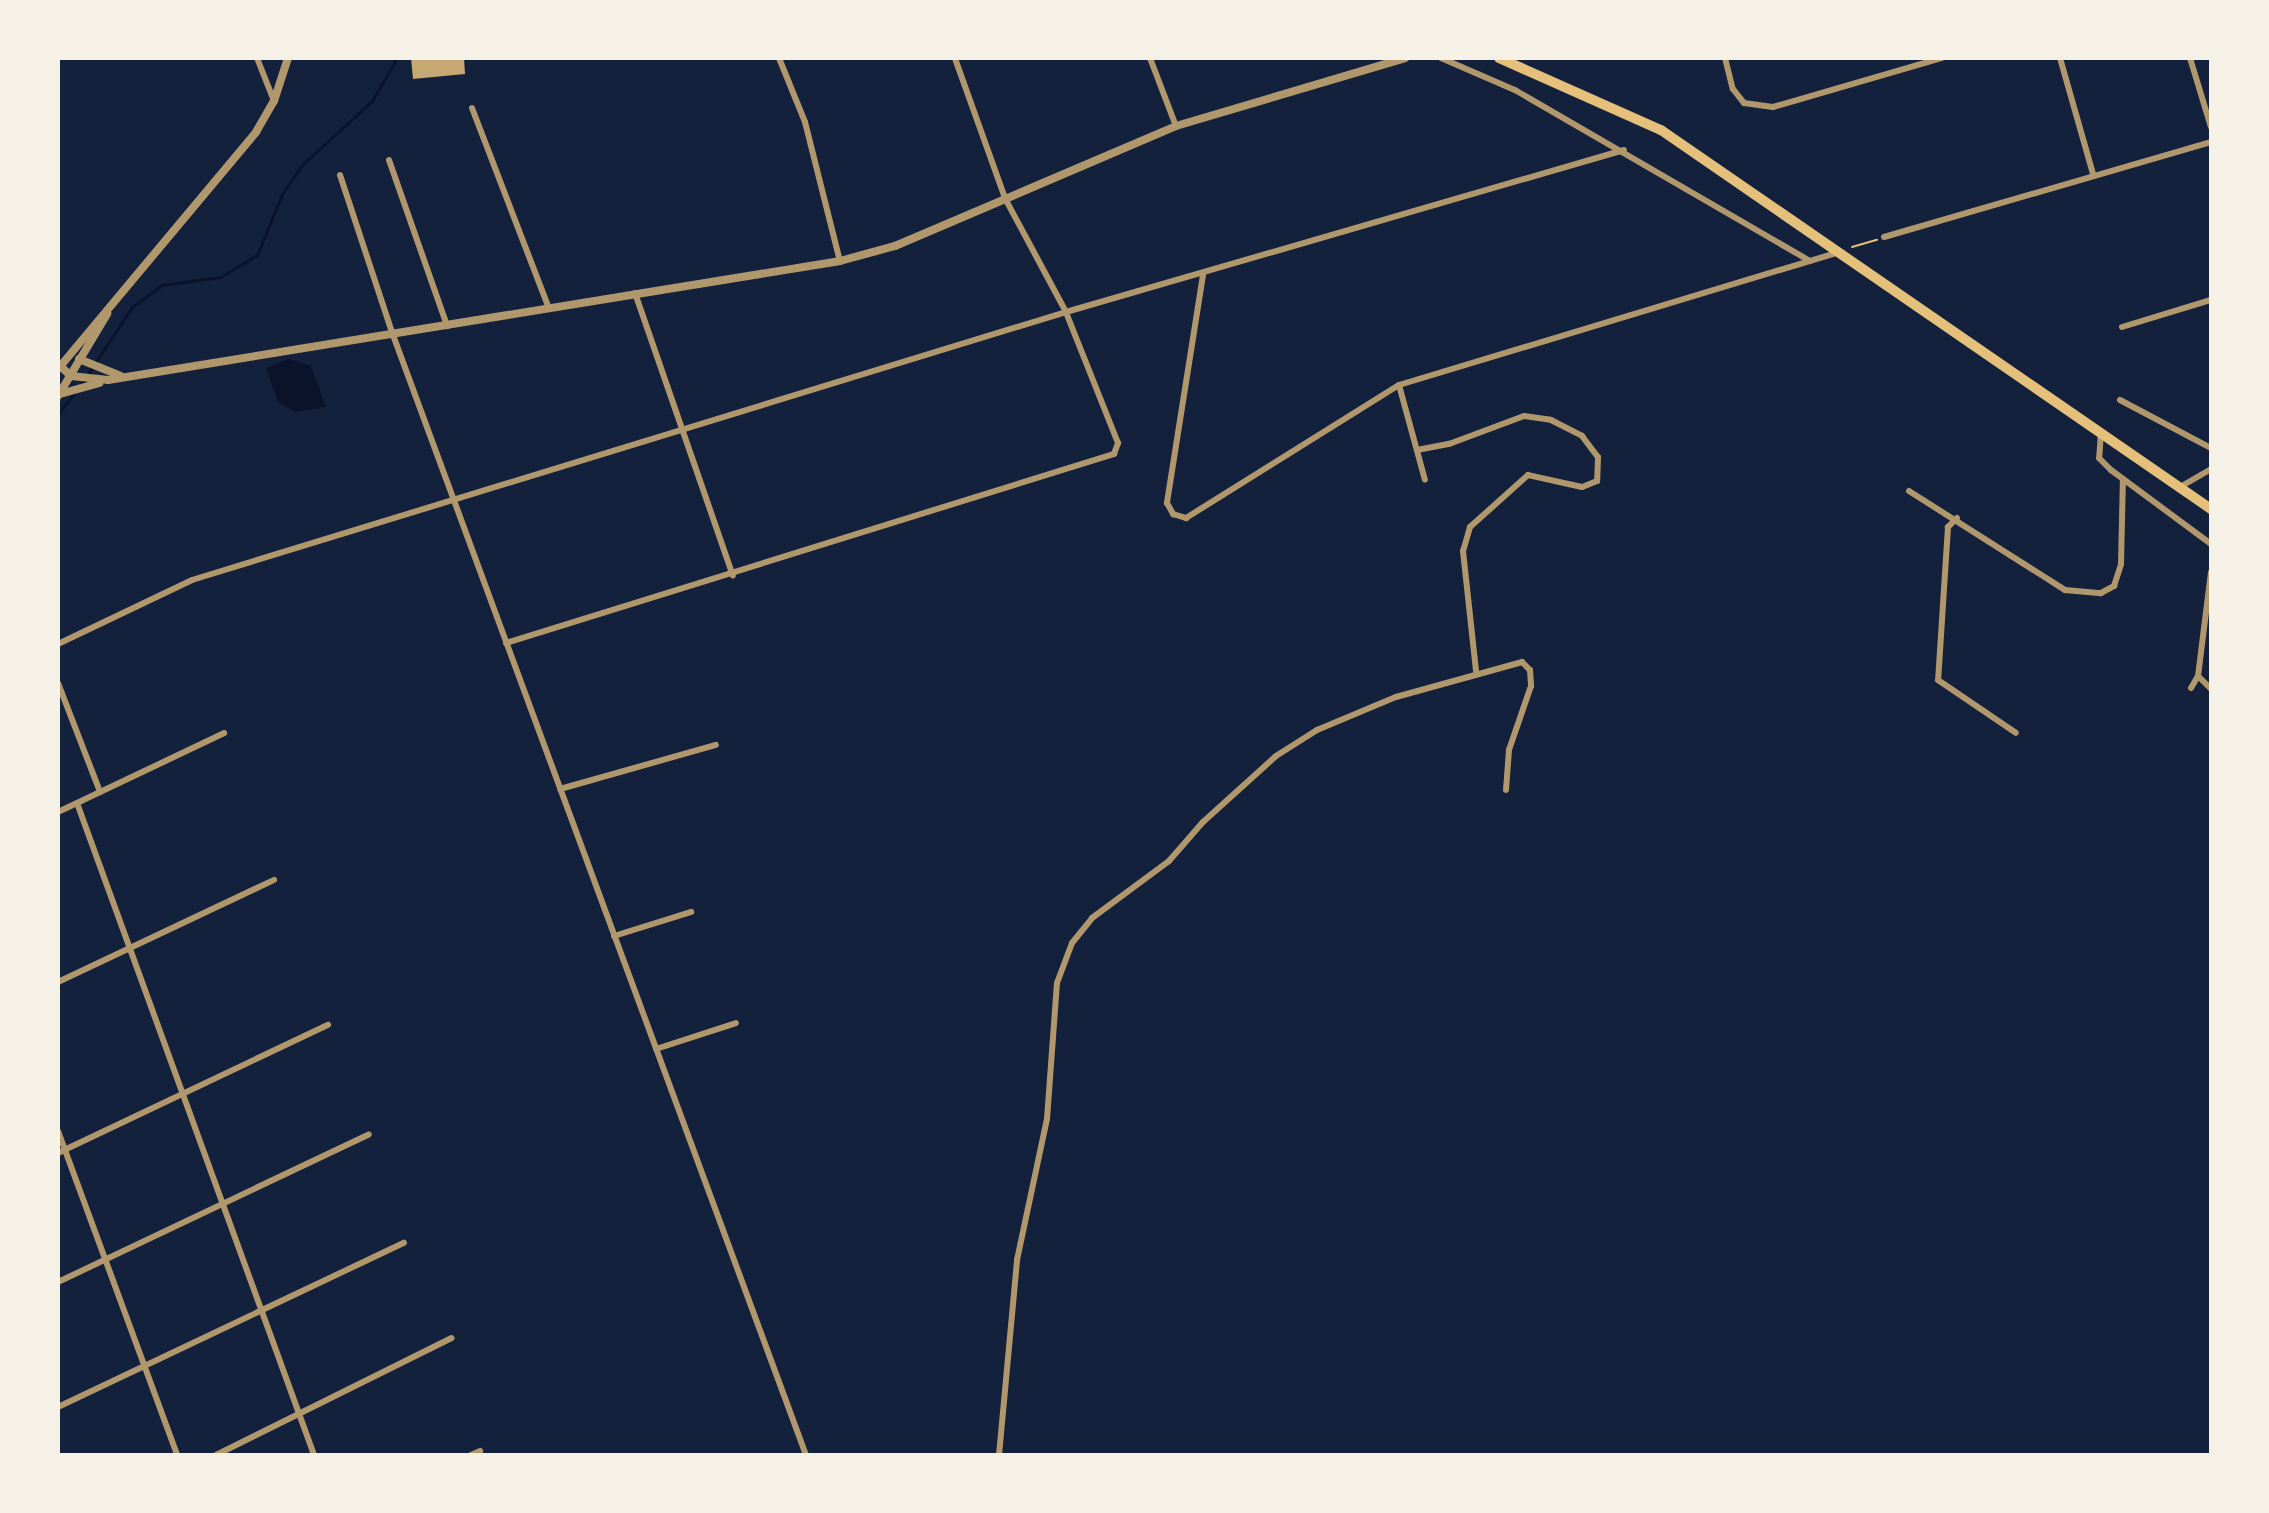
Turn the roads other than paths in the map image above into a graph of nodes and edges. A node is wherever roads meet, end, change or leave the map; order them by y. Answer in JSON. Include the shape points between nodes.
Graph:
{"nodes":[{"id":1,"x":257,"y":58,"type":"edge"},
{"id":2,"x":288,"y":58,"type":"edge"},
{"id":3,"x":779,"y":58,"type":"edge"},
{"id":4,"x":955,"y":58,"type":"edge"},
{"id":5,"x":1150,"y":58,"type":"edge"},
{"id":6,"x":1405,"y":58,"type":"edge"},
{"id":7,"x":1441,"y":58,"type":"edge"},
{"id":8,"x":1499,"y":58,"type":"edge"},
{"id":9,"x":1725,"y":58,"type":"edge"},
{"id":10,"x":1942,"y":58,"type":"edge"},
{"id":11,"x":2060,"y":58,"type":"edge"},
{"id":12,"x":2190,"y":58,"type":"edge"},
{"id":13,"x":274,"y":101,"type":"junction"},
{"id":14,"x":472,"y":108,"type":"dead end"},
{"id":15,"x":1176,"y":126,"type":"junction"},
{"id":16,"x":2211,"y":127,"type":"edge"},
{"id":17,"x":2211,"y":142,"type":"edge"},
{"id":18,"x":1624,"y":150,"type":"junction"},
{"id":19,"x":389,"y":160,"type":"dead end"},
{"id":20,"x":2093,"y":174,"type":"junction"},
{"id":21,"x":340,"y":175,"type":"dead end"},
{"id":22,"x":1005,"y":198,"type":"junction"},
{"id":23,"x":1884,"y":237,"type":"road end"},
{"id":24,"x":1840,"y":251,"type":"junction"},
{"id":25,"x":840,"y":261,"type":"junction"},
{"id":26,"x":1810,"y":261,"type":"junction"},
{"id":27,"x":1203,"y":275,"type":"junction"},
{"id":28,"x":635,"y":293,"type":"junction"},
{"id":29,"x":2211,"y":300,"type":"edge"},
{"id":30,"x":548,"y":306,"type":"junction"},
{"id":31,"x":1066,"y":312,"type":"junction"},
{"id":32,"x":108,"y":313,"type":"junction"},
{"id":33,"x":447,"y":326,"type":"junction"},
{"id":34,"x":2122,"y":327,"type":"dead end"},
{"id":35,"x":393,"y":335,"type":"junction"},
{"id":36,"x":70,"y":354,"type":"junction"},
{"id":37,"x":84,"y":362,"type":"junction"},
{"id":38,"x":59,"y":367,"type":"edge"},
{"id":39,"x":73,"y":376,"type":"junction"},
{"id":40,"x":126,"y":377,"type":"junction"},
{"id":41,"x":90,"y":382,"type":"junction"},
{"id":42,"x":1399,"y":385,"type":"junction"},
{"id":43,"x":59,"y":395,"type":"edge"},
{"id":44,"x":2120,"y":400,"type":"dead end"},
{"id":45,"x":2101,"y":432,"type":"junction"},
{"id":46,"x":681,"y":433,"type":"junction"},
{"id":47,"x":2211,"y":448,"type":"edge"},
{"id":48,"x":1417,"y":450,"type":"junction"},
{"id":49,"x":2211,"y":469,"type":"edge"},
{"id":50,"x":2123,"y":479,"type":"junction"},
{"id":51,"x":1425,"y":480,"type":"dead end"},
{"id":52,"x":2180,"y":487,"type":"junction"},
{"id":53,"x":1909,"y":491,"type":"dead end"},
{"id":54,"x":454,"y":501,"type":"junction"},
{"id":55,"x":2211,"y":509,"type":"edge"},
{"id":56,"x":1957,"y":518,"type":"junction"},
{"id":57,"x":2211,"y":544,"type":"edge"},
{"id":58,"x":2211,"y":572,"type":"edge"},
{"id":59,"x":733,"y":576,"type":"junction"},
{"id":60,"x":506,"y":643,"type":"junction"},
{"id":61,"x":58,"y":644,"type":"edge"},
{"id":62,"x":1476,"y":671,"type":"junction"},
{"id":63,"x":2198,"y":676,"type":"junction"},
{"id":64,"x":58,"y":683,"type":"edge"},
{"id":65,"x":2191,"y":688,"type":"dead end"},
{"id":66,"x":2211,"y":689,"type":"edge"},
{"id":67,"x":224,"y":733,"type":"dead end"},
{"id":68,"x":2016,"y":733,"type":"dead end"},
{"id":69,"x":716,"y":745,"type":"dead end"},
{"id":70,"x":560,"y":789,"type":"junction"},
{"id":71,"x":1506,"y":790,"type":"dead end"},
{"id":72,"x":100,"y":792,"type":"junction"},
{"id":73,"x":77,"y":803,"type":"junction"},
{"id":74,"x":58,"y":812,"type":"edge"},
{"id":75,"x":274,"y":880,"type":"dead end"},
{"id":76,"x":691,"y":912,"type":"dead end"},
{"id":77,"x":614,"y":936,"type":"junction"},
{"id":78,"x":130,"y":948,"type":"junction"},
{"id":79,"x":58,"y":982,"type":"edge"},
{"id":80,"x":736,"y":1023,"type":"dead end"},
{"id":81,"x":328,"y":1025,"type":"dead end"},
{"id":82,"x":656,"y":1049,"type":"junction"},
{"id":83,"x":183,"y":1094,"type":"junction"},
{"id":84,"x":58,"y":1131,"type":"edge"},
{"id":85,"x":369,"y":1134,"type":"dead end"},
{"id":86,"x":61,"y":1151,"type":"edge"},
{"id":87,"x":223,"y":1207,"type":"junction"},
{"id":88,"x":404,"y":1243,"type":"dead end"},
{"id":89,"x":106,"y":1261,"type":"junction"},
{"id":90,"x":58,"y":1282,"type":"edge"},
{"id":91,"x":260,"y":1310,"type":"junction"},
{"id":92,"x":452,"y":1338,"type":"dead end"},
{"id":93,"x":144,"y":1363,"type":"junction"},
{"id":94,"x":58,"y":1407,"type":"edge"},
{"id":95,"x":298,"y":1416,"type":"junction"},
{"id":96,"x":480,"y":1451,"type":"dead end"},
{"id":97,"x":177,"y":1455,"type":"edge"},
{"id":98,"x":216,"y":1455,"type":"edge"},
{"id":99,"x":314,"y":1455,"type":"edge"},
{"id":100,"x":471,"y":1455,"type":"edge"},
{"id":101,"x":806,"y":1455,"type":"edge"},
{"id":102,"x":999,"y":1455,"type":"edge"}],
"edges":[{"from":1,"to":13,"type":"street"},
{"from":2,"to":13,"type":"street"},
{"from":3,"to":25,"type":"street","via":[[805,122]]},
{"from":4,"to":22,"type":"street"},
{"from":5,"to":15,"type":"street"},
{"from":6,"to":15,"type":"street"},
{"from":7,"to":18,"type":"street","via":[[1515,90]]},
{"from":8,"to":24,"type":"main road","via":[[1661,130]]},
{"from":9,"to":10,"type":"street","via":[[1733,89],[1744,103],[1773,107]]},
{"from":11,"to":20,"type":"street"},
{"from":12,"to":16,"type":"street"},
{"from":13,"to":32,"type":"street","via":[[256,132]]},
{"from":14,"to":30,"type":"street"},
{"from":15,"to":22,"type":"street"},
{"from":17,"to":20,"type":"street"},
{"from":18,"to":26,"type":"street"},
{"from":18,"to":27,"type":"street"},
{"from":19,"to":33,"type":"street"},
{"from":20,"to":23,"type":"street"},
{"from":21,"to":35,"type":"street"},
{"from":22,"to":25,"type":"street","via":[[895,246]]},
{"from":22,"to":31,"type":"street"},
{"from":24,"to":26,"type":"street"},
{"from":24,"to":45,"type":"main road"},
{"from":25,"to":28,"type":"street"},
{"from":26,"to":42,"type":"street"},
{"from":27,"to":31,"type":"street"},
{"from":27,"to":42,"type":"street","via":[[1167,503],[1173,514],[1186,518]]},
{"from":28,"to":30,"type":"street"},
{"from":28,"to":46,"type":"street"},
{"from":29,"to":34,"type":"street"},
{"from":30,"to":33,"type":"street"},
{"from":31,"to":46,"type":"street"},
{"from":31,"to":59,"type":"street","via":[[1118,443],[1114,454]]},
{"from":32,"to":36,"type":"street"},
{"from":32,"to":37,"type":"street"},
{"from":33,"to":35,"type":"street"},
{"from":35,"to":40,"type":"street"},
{"from":35,"to":54,"type":"street"},
{"from":36,"to":37,"type":"street"},
{"from":36,"to":38,"type":"street"},
{"from":37,"to":39,"type":"street"},
{"from":37,"to":40,"type":"street"},
{"from":38,"to":39,"type":"street"},
{"from":39,"to":41,"type":"street"},
{"from":39,"to":43,"type":"street"},
{"from":40,"to":41,"type":"street"},
{"from":41,"to":43,"type":"street"},
{"from":42,"to":48,"type":"street"},
{"from":44,"to":47,"type":"street"},
{"from":45,"to":50,"type":"street","via":[[2099,458]]},
{"from":45,"to":52,"type":"main road"},
{"from":46,"to":54,"type":"street"},
{"from":46,"to":59,"type":"street"},
{"from":48,"to":51,"type":"street"},
{"from":48,"to":62,"type":"street","via":[[1524,416],[1551,420],[1582,436],[1598,457],[1597,481],[1582,487],[1528,475],[1470,527],[1463,551]]},
{"from":49,"to":52,"type":"street"},
{"from":50,"to":56,"type":"street","via":[[2127,495],[2121,564],[2114,586],[2101,593],[2065,590]]},
{"from":50,"to":57,"type":"street"},
{"from":52,"to":55,"type":"main road"},
{"from":53,"to":56,"type":"street"},
{"from":54,"to":60,"type":"street"},
{"from":54,"to":61,"type":"street","via":[[192,580]]},
{"from":56,"to":68,"type":"street","via":[[1948,527],[1938,680]]},
{"from":58,"to":63,"type":"street"},
{"from":59,"to":60,"type":"street"},
{"from":60,"to":70,"type":"street"},
{"from":62,"to":71,"type":"street","via":[[1512,662],[1530,670],[1531,686],[1509,750]]},
{"from":62,"to":102,"type":"street","via":[[1317,730],[1276,756],[1203,822],[1169,861],[1092,918],[1072,943],[1057,983],[1047,1119],[1017,1260]]},
{"from":63,"to":65,"type":"street"},
{"from":63,"to":66,"type":"street"},
{"from":64,"to":72,"type":"street"},
{"from":67,"to":72,"type":"street"},
{"from":69,"to":70,"type":"street"},
{"from":70,"to":77,"type":"street"},
{"from":72,"to":73,"type":"street"},
{"from":73,"to":74,"type":"street"},
{"from":73,"to":78,"type":"street"},
{"from":75,"to":78,"type":"street"},
{"from":76,"to":77,"type":"street"},
{"from":77,"to":82,"type":"street"},
{"from":78,"to":79,"type":"street"},
{"from":78,"to":83,"type":"street"},
{"from":80,"to":82,"type":"street"},
{"from":81,"to":83,"type":"street"},
{"from":82,"to":101,"type":"street"},
{"from":83,"to":86,"type":"street"},
{"from":83,"to":87,"type":"street"},
{"from":84,"to":86,"type":"street"},
{"from":85,"to":87,"type":"street"},
{"from":86,"to":89,"type":"street"},
{"from":87,"to":89,"type":"street"},
{"from":87,"to":91,"type":"street"},
{"from":88,"to":91,"type":"street"},
{"from":89,"to":90,"type":"street"},
{"from":89,"to":93,"type":"street"},
{"from":91,"to":93,"type":"street"},
{"from":91,"to":95,"type":"street"},
{"from":92,"to":95,"type":"street"},
{"from":93,"to":94,"type":"street"},
{"from":93,"to":97,"type":"street"},
{"from":95,"to":98,"type":"street"},
{"from":95,"to":99,"type":"street"},
{"from":96,"to":100,"type":"street"}]}
